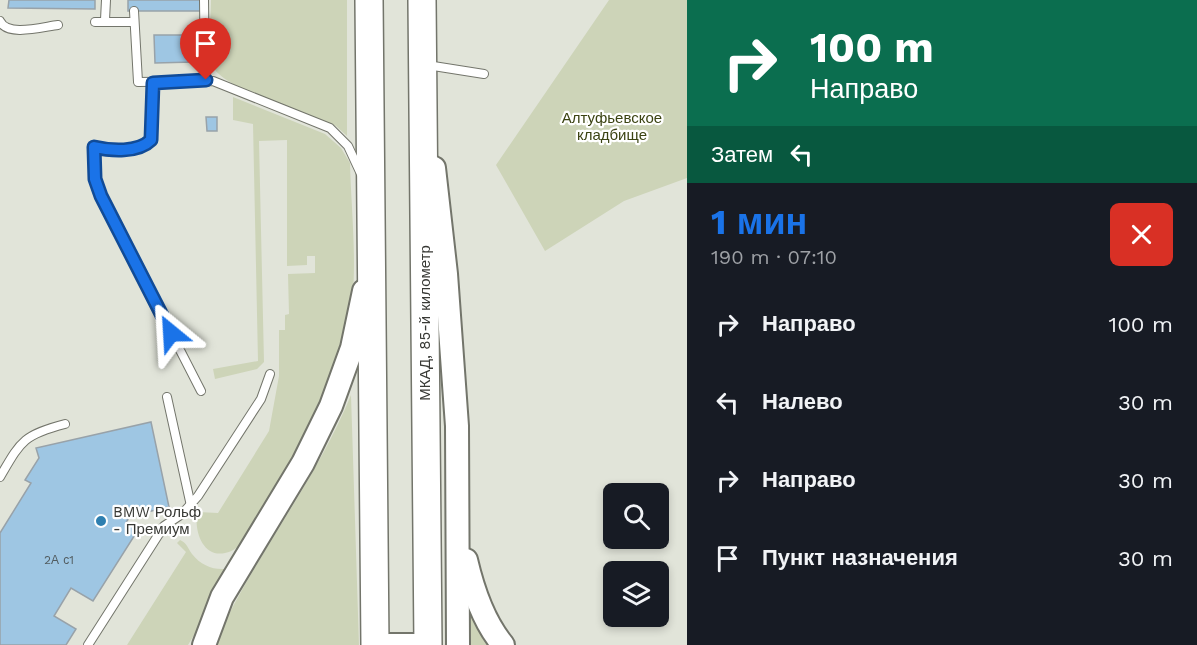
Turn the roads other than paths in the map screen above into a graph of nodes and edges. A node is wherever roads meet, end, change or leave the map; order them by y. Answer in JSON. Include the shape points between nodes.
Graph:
{"nodes":[{"id":1,"x":106,"y":0,"type":"edge"},
{"id":2,"x":204,"y":0,"type":"edge"},
{"id":3,"x":369,"y":0,"type":"edge"},
{"id":4,"x":422,"y":0,"type":"edge"},
{"id":5,"x":134,"y":11,"type":"dead end"},
{"id":6,"x":105,"y":20,"type":"junction"},
{"id":7,"x":0,"y":21,"type":"edge"},
{"id":8,"x":95,"y":22,"type":"dead end"},
{"id":9,"x":134,"y":22,"type":"junction"},
{"id":10,"x":58,"y":25,"type":"dead end"},
{"id":11,"x":423,"y":69,"type":"junction"},
{"id":12,"x":484,"y":74,"type":"dead end"},
{"id":13,"x":206,"y":80,"type":"junction"},
{"id":14,"x":153,"y":83,"type":"junction"},
{"id":15,"x":370,"y":195,"type":"junction"},
{"id":16,"x":371,"y":239,"type":"junction"},
{"id":17,"x":270,"y":374,"type":"dead end"},
{"id":18,"x":201,"y":391,"type":"dead end"},
{"id":19,"x":166,"y":397,"type":"dead end"},
{"id":20,"x":65,"y":424,"type":"dead end"},
{"id":21,"x":0,"y":477,"type":"edge"},
{"id":22,"x":458,"y":505,"type":"junction"},
{"id":23,"x":190,"y":506,"type":"junction"},
{"id":24,"x":88,"y":645,"type":"edge"},
{"id":25,"x":204,"y":645,"type":"edge"},
{"id":26,"x":375,"y":645,"type":"edge"},
{"id":27,"x":389,"y":645,"type":"edge"},
{"id":28,"x":426,"y":645,"type":"edge"},
{"id":29,"x":458,"y":645,"type":"edge"},
{"id":30,"x":503,"y":645,"type":"edge"}],
"edges":[{"from":1,"to":6,"type":"lane"},
{"from":2,"to":13,"type":"lane"},
{"from":3,"to":15,"type":"highway"},
{"from":4,"to":11,"type":"highway","name":"МКАД, 85-й километр"},
{"from":5,"to":9,"type":"lane"},
{"from":6,"to":8,"type":"lane"},
{"from":6,"to":9,"type":"lane"},
{"from":7,"to":10,"type":"lane","via":[[11,31]]},
{"from":9,"to":14,"type":"lane","via":[[138,82]]},
{"from":11,"to":12,"type":"lane"},
{"from":11,"to":22,"type":"main road","via":[[446,274],[457,426]]},
{"from":11,"to":28,"type":"highway","name":"МКАД, 85-й километр"},
{"from":13,"to":14,"type":"lane"},
{"from":13,"to":15,"type":"lane","via":[[330,128],[348,146]]},
{"from":14,"to":18,"type":"lane","via":[[151,140],[132,148],[94,147],[95,179]]},
{"from":15,"to":16,"type":"highway"},
{"from":16,"to":25,"type":"main road","via":[[352,348],[331,406],[303,463],[222,597]]},
{"from":16,"to":26,"type":"highway"},
{"from":17,"to":23,"type":"lane","via":[[261,399]]},
{"from":19,"to":23,"type":"lane"},
{"from":20,"to":21,"type":"lane","via":[[34,432],[19,445]]},
{"from":22,"to":29,"type":"main road"},
{"from":22,"to":30,"type":"main road","via":[[470,579],[486,620]]},
{"from":23,"to":24,"type":"lane","via":[[164,526]]},
{"from":27,"to":28,"type":"main road"}]}
